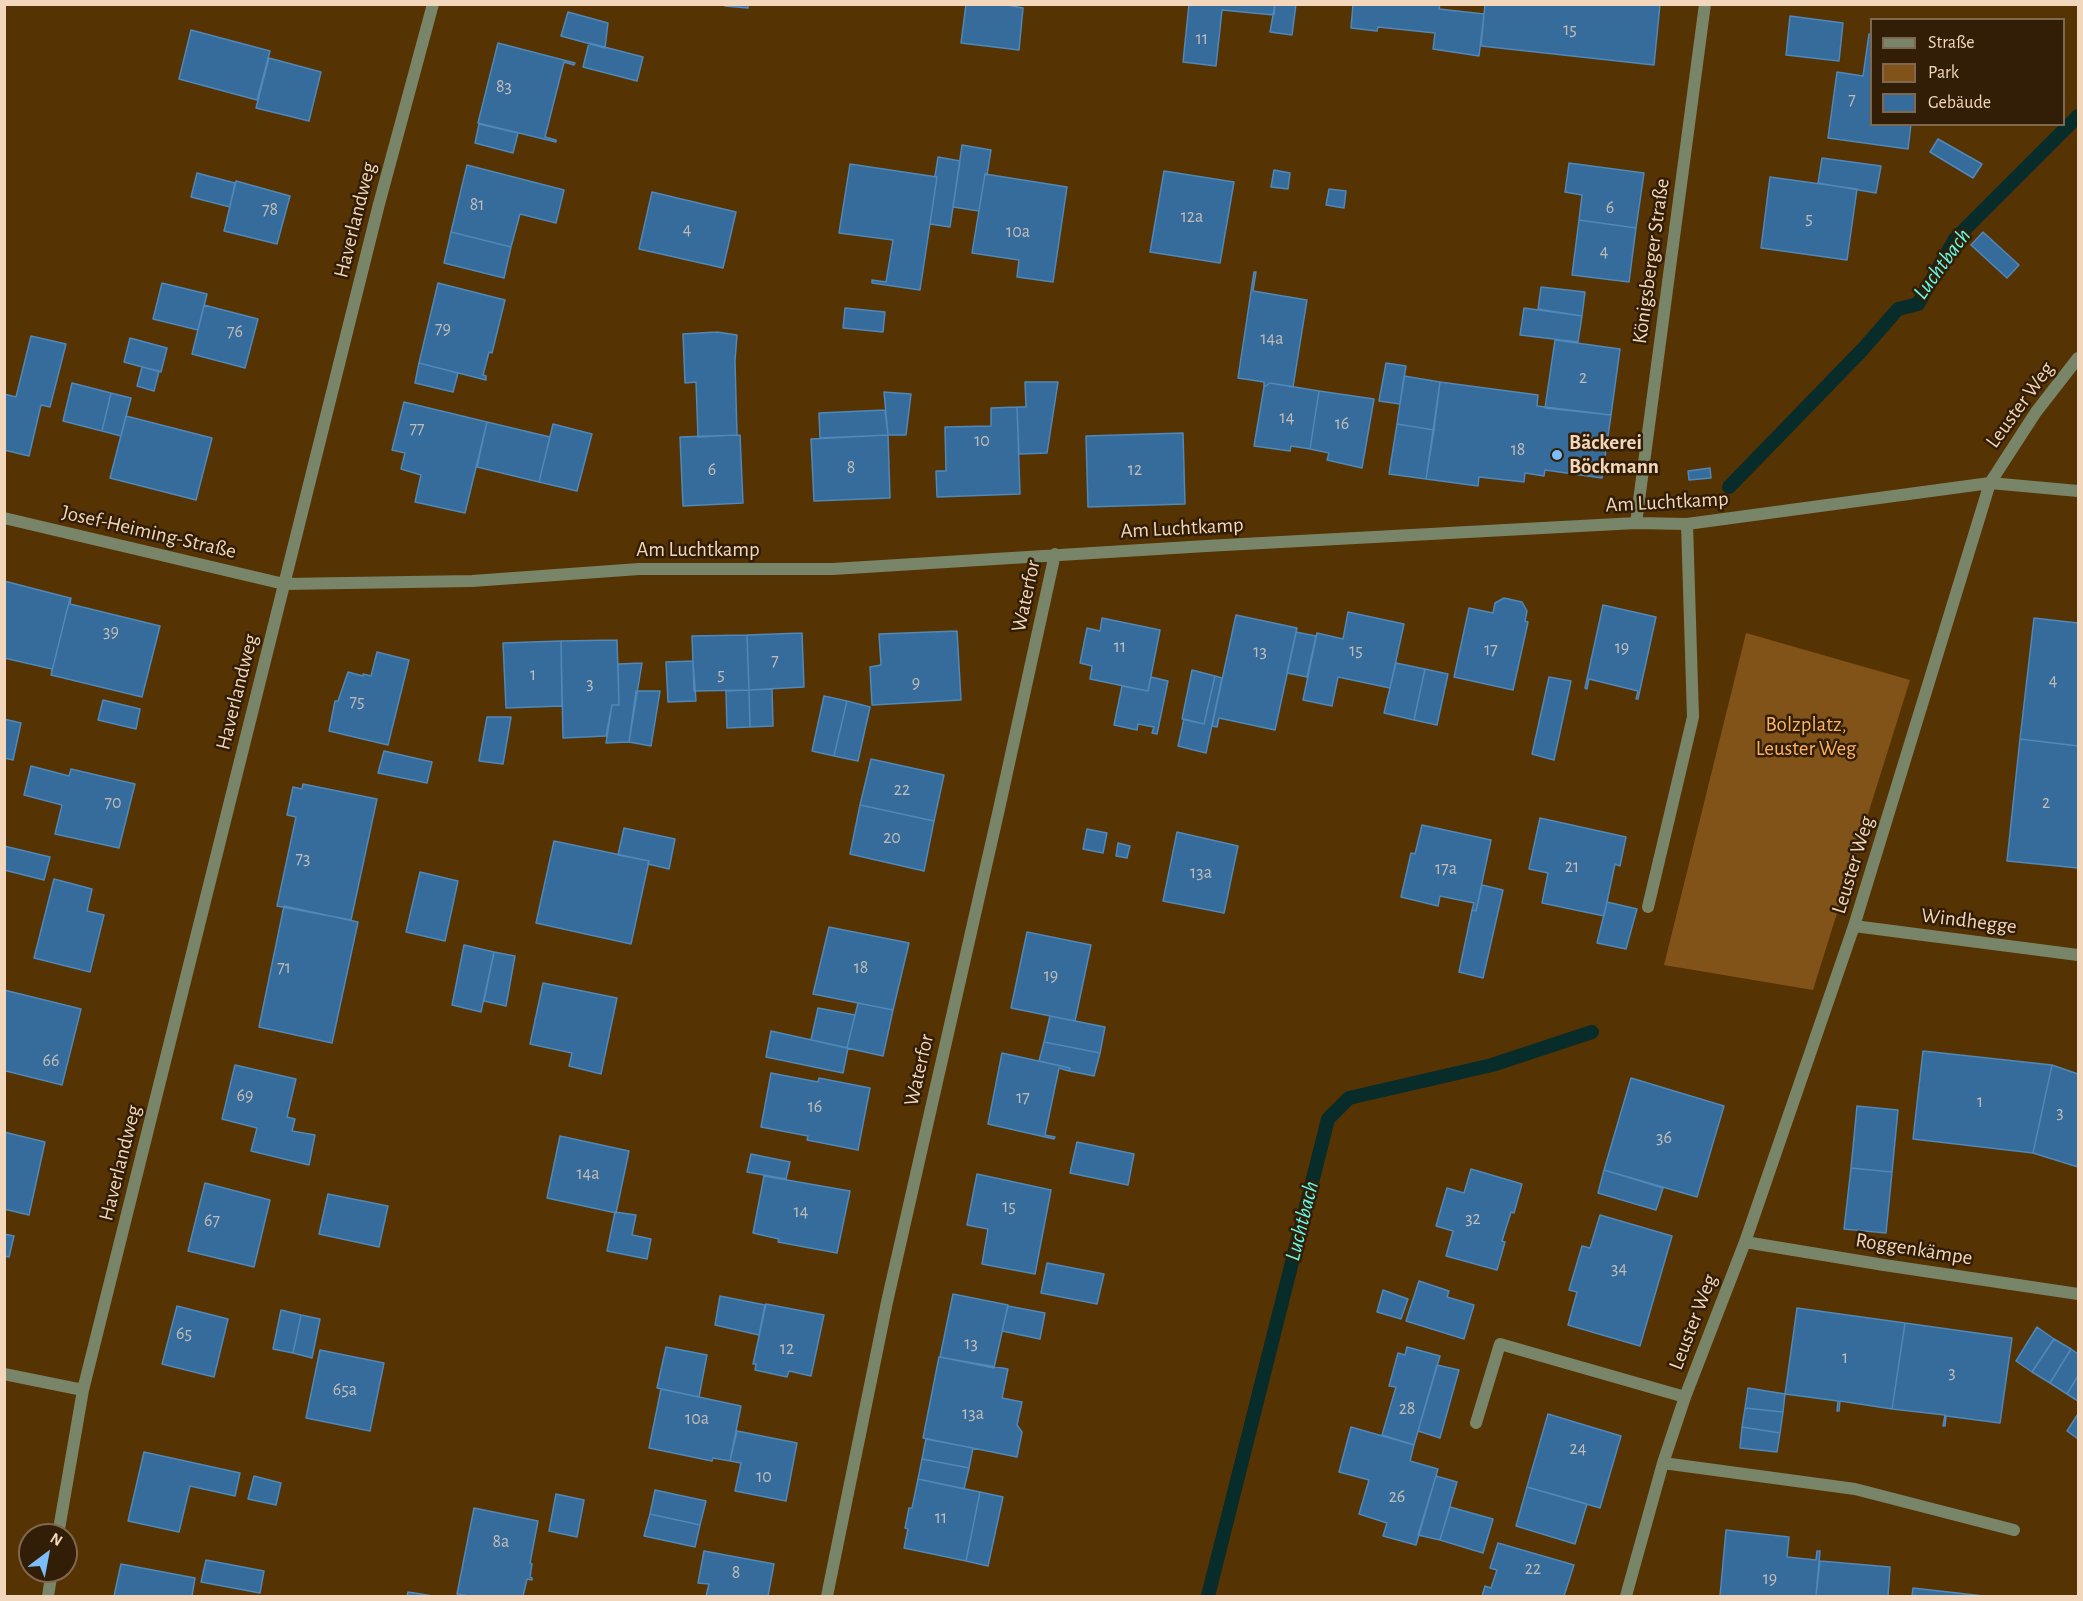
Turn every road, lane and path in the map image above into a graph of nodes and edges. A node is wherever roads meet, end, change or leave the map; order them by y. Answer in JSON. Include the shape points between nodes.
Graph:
{"nodes":[{"id":1,"x":433,"y":4,"type":"edge"},
{"id":2,"x":1705,"y":4,"type":"edge"},
{"id":3,"x":2079,"y":358,"type":"edge"},
{"id":4,"x":1990,"y":483,"type":"junction"},
{"id":5,"x":2079,"y":491,"type":"edge"},
{"id":6,"x":4,"y":518,"type":"edge"},
{"id":7,"x":1636,"y":523,"type":"junction"},
{"id":8,"x":1687,"y":524,"type":"junction"},
{"id":9,"x":1055,"y":554,"type":"junction"},
{"id":10,"x":285,"y":584,"type":"junction"},
{"id":11,"x":1648,"y":907,"type":"dead end"},
{"id":12,"x":1854,"y":926,"type":"junction"},
{"id":13,"x":2079,"y":955,"type":"edge"},
{"id":14,"x":1744,"y":1242,"type":"junction"},
{"id":15,"x":2079,"y":1294,"type":"edge"},
{"id":16,"x":4,"y":1374,"type":"edge"},
{"id":17,"x":84,"y":1390,"type":"junction"},
{"id":18,"x":1685,"y":1397,"type":"junction"},
{"id":19,"x":1476,"y":1423,"type":"dead end"},
{"id":20,"x":1663,"y":1463,"type":"junction"},
{"id":21,"x":60,"y":1523,"type":"edge"},
{"id":22,"x":2014,"y":1530,"type":"dead end"},
{"id":23,"x":827,"y":1596,"type":"edge"},
{"id":24,"x":1626,"y":1596,"type":"edge"}],
"edges":[{"from":1,"to":10,"type":"street","name":"Haverlandweg"},
{"from":2,"to":7,"type":"street","name":"Königsberger Straße"},
{"from":3,"to":4,"type":"street","name":"Leuster Weg","via":[[2036,412]]},
{"from":4,"to":5,"type":"street","name":"Am Luchtkamp"},
{"from":4,"to":8,"type":"street","name":"Am Luchtkamp"},
{"from":4,"to":12,"type":"street","name":"Leuster Weg"},
{"from":6,"to":10,"type":"street","name":"Josef-Heiming-Straße"},
{"from":7,"to":8,"type":"street","name":"Am Luchtkamp"},
{"from":7,"to":9,"type":"street","name":"Am Luchtkamp"},
{"from":8,"to":11,"type":"street","via":[[1693,717]]},
{"from":9,"to":10,"type":"street","name":"Am Luchtkamp","via":[[833,569],[639,569],[472,581]]},
{"from":9,"to":23,"type":"street","name":"Waterfor","via":[[886,1302]]},
{"from":10,"to":17,"type":"street","name":"Haverlandweg"},
{"from":12,"to":13,"type":"street","name":"Windhegge"},
{"from":12,"to":14,"type":"street","name":"Leuster Weg"},
{"from":14,"to":15,"type":"street","name":"Roggenkämpe"},
{"from":14,"to":18,"type":"street","name":"Leuster Weg"},
{"from":16,"to":17,"type":"street"},
{"from":17,"to":21,"type":"street","name":"Haverlandweg"},
{"from":18,"to":19,"type":"street","name":"Leuster Weg","via":[[1500,1344]]},
{"from":18,"to":20,"type":"street","name":"Leuster Weg"},
{"from":20,"to":22,"type":"street","via":[[1855,1489]]},
{"from":20,"to":24,"type":"street","name":"Leuster Weg"}]}
